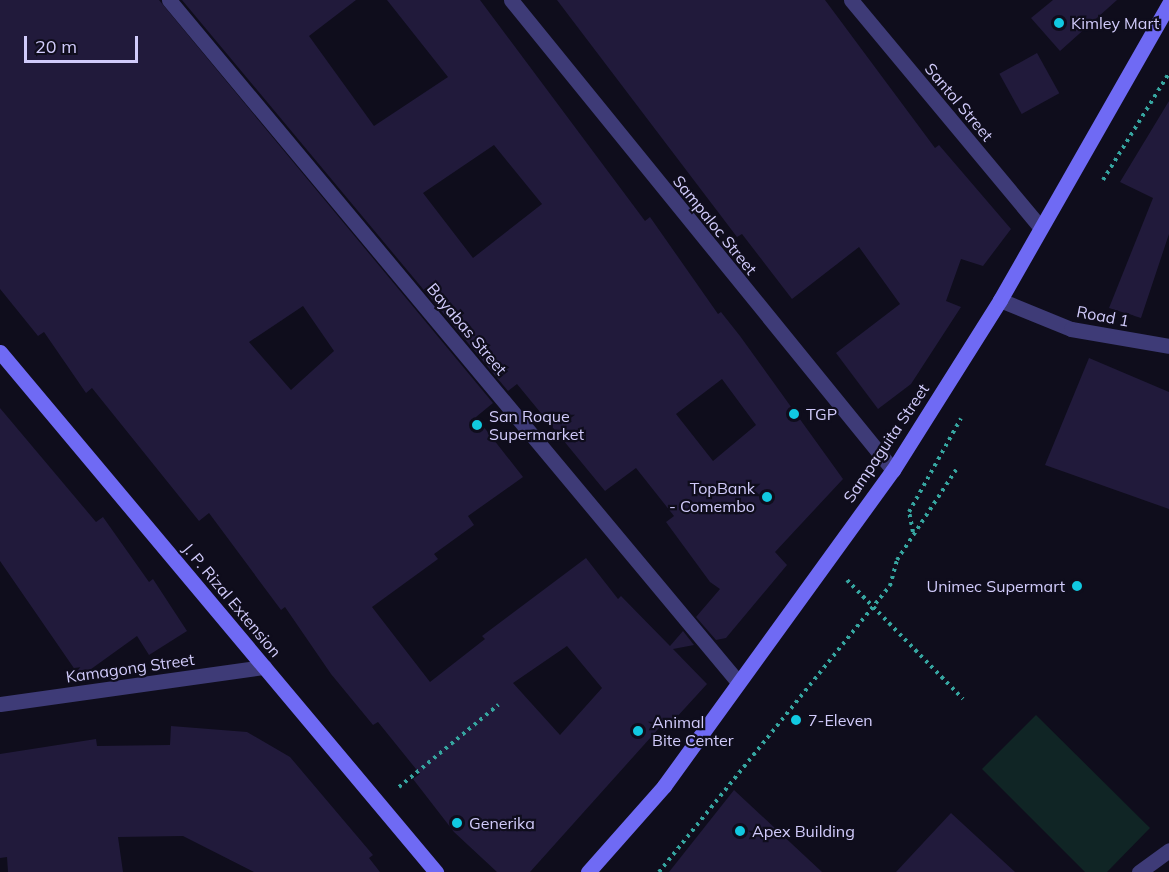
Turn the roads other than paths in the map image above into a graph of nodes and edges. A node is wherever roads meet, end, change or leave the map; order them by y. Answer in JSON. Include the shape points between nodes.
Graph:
{"nodes":[{"id":1,"x":169,"y":0,"type":"edge"},
{"id":2,"x":510,"y":0,"type":"edge"},
{"id":3,"x":851,"y":0,"type":"edge"},
{"id":4,"x":1169,"y":4,"type":"edge"},
{"id":5,"x":1039,"y":226,"type":"junction"},
{"id":6,"x":1000,"y":300,"type":"junction"},
{"id":7,"x":1169,"y":346,"type":"edge"},
{"id":8,"x":0,"y":352,"type":"edge"},
{"id":9,"x":893,"y":470,"type":"junction"},
{"id":10,"x":264,"y":667,"type":"junction"},
{"id":11,"x":738,"y":682,"type":"junction"},
{"id":12,"x":0,"y":704,"type":"edge"},
{"id":13,"x":1169,"y":850,"type":"edge"},
{"id":14,"x":436,"y":872,"type":"edge"},
{"id":15,"x":588,"y":872,"type":"edge"},
{"id":16,"x":1139,"y":872,"type":"edge"}],
"edges":[{"from":1,"to":11,"type":"street","name":"Bayabas Street"},
{"from":2,"to":9,"type":"street","name":"Sampaloc Street"},
{"from":3,"to":5,"type":"street","name":"Santol Street"},
{"from":4,"to":5,"type":"street","name":"Sampaguita Street"},
{"from":5,"to":6,"type":"street","name":"Sampaguita Street"},
{"from":6,"to":7,"type":"street","name":"Road 1","via":[[1071,329]]},
{"from":6,"to":9,"type":"street","name":"Sampaguita Street"},
{"from":8,"to":10,"type":"street","name":"J. P. Rizal Extension"},
{"from":9,"to":11,"type":"street","name":"Sampaguita Street"},
{"from":10,"to":12,"type":"street","name":"Kamagong Street"},
{"from":10,"to":14,"type":"street","name":"J. P. Rizal Extension"},
{"from":11,"to":15,"type":"street","name":"Sampaguita Street","via":[[664,786]]},
{"from":13,"to":16,"type":"street"}]}
